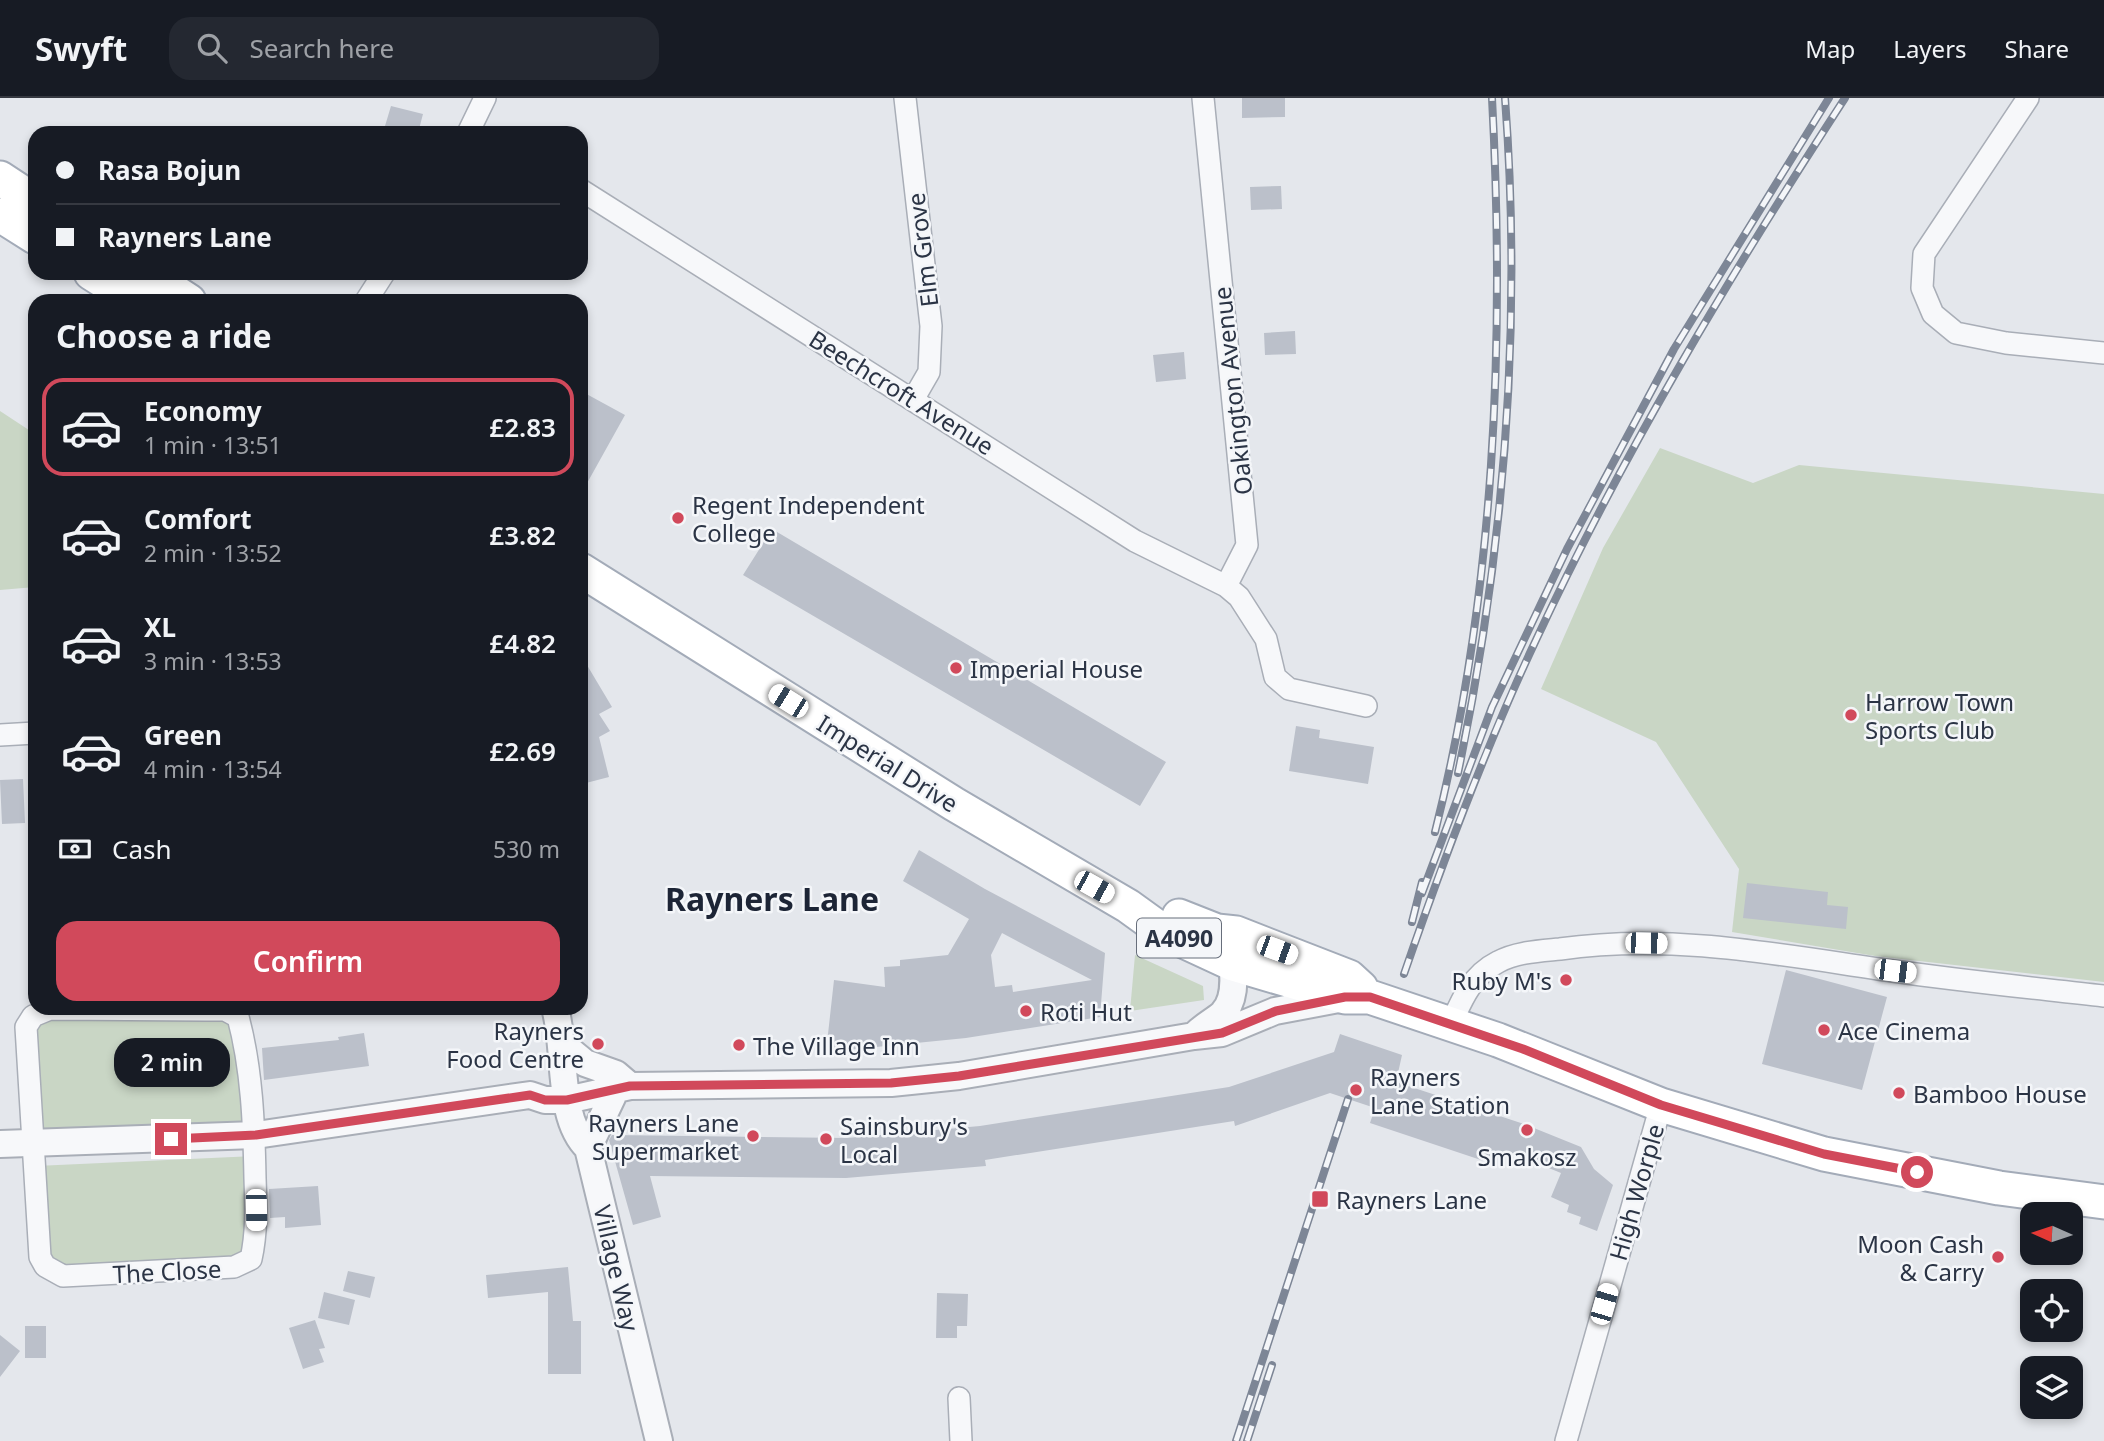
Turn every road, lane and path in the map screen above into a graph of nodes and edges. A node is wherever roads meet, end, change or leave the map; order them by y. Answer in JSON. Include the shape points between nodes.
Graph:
{"nodes":[{"id":1,"x":485,"y":98,"type":"edge"},
{"id":2,"x":905,"y":98,"type":"edge"},
{"id":3,"x":1203,"y":98,"type":"edge"},
{"id":4,"x":2028,"y":98,"type":"edge"},
{"id":5,"x":478,"y":126,"type":"edge"},
{"id":6,"x":0,"y":178,"type":"edge"},
{"id":7,"x":588,"y":194,"type":"edge"},
{"id":8,"x":28,"y":196,"type":"edge"},
{"id":9,"x":0,"y":215,"type":"edge"},
{"id":10,"x":28,"y":233,"type":"edge"},
{"id":11,"x":102,"y":280,"type":"edge"},
{"id":12,"x":157,"y":280,"type":"edge"},
{"id":13,"x":124,"y":294,"type":"edge"},
{"id":14,"x":178,"y":294,"type":"edge"},
{"id":15,"x":2104,"y":353,"type":"edge"},
{"id":16,"x":914,"y":398,"type":"junction"},
{"id":17,"x":588,"y":574,"type":"edge"},
{"id":18,"x":1226,"y":586,"type":"junction"},
{"id":19,"x":1366,"y":706,"type":"dead end"},
{"id":20,"x":28,"y":733,"type":"edge"},
{"id":21,"x":0,"y":735,"type":"edge"},
{"id":22,"x":1128,"y":906,"type":"junction"},
{"id":23,"x":1217,"y":930,"type":"junction"},
{"id":24,"x":1233,"y":964,"type":"junction"},
{"id":25,"x":2104,"y":996,"type":"edge"},
{"id":26,"x":1358,"y":997,"type":"junction"},
{"id":27,"x":35,"y":1015,"type":"edge"},
{"id":28,"x":234,"y":1015,"type":"edge"},
{"id":29,"x":556,"y":1015,"type":"edge"},
{"id":30,"x":1451,"y":1024,"type":"junction"},
{"id":31,"x":1194,"y":1036,"type":"junction"},
{"id":32,"x":561,"y":1054,"type":"junction"},
{"id":33,"x":622,"y":1088,"type":"junction"},
{"id":34,"x":530,"y":1095,"type":"junction"},
{"id":35,"x":567,"y":1100,"type":"junction"},
{"id":36,"x":1661,"y":1105,"type":"junction"},
{"id":37,"x":256,"y":1135,"type":"junction"},
{"id":38,"x":0,"y":1144,"type":"edge"},
{"id":39,"x":35,"y":1144,"type":"junction"},
{"id":40,"x":588,"y":1148,"type":"junction"},
{"id":41,"x":2104,"y":1202,"type":"edge"},
{"id":42,"x":959,"y":1398,"type":"dead end"},
{"id":43,"x":1573,"y":1439,"type":"edge"},
{"id":44,"x":659,"y":1441,"type":"edge"},
{"id":45,"x":961,"y":1441,"type":"edge"}],
"edges":[{"from":1,"to":5,"type":"street"},
{"from":2,"to":16,"type":"street","name":"Elm Grove","via":[[931,326],[929,372]]},
{"from":3,"to":18,"type":"street","name":"Oakington Avenue","via":[[1247,545]]},
{"from":4,"to":15,"type":"street","via":[[1924,254],[1922,288],[1933,314],[1956,333]]},
{"from":6,"to":8,"type":"main road"},
{"from":7,"to":16,"type":"street","name":"Beechcroft Avenue"},
{"from":9,"to":10,"type":"main road"},
{"from":11,"to":13,"type":"main road"},
{"from":12,"to":14,"type":"main road"},
{"from":16,"to":18,"type":"street","name":"Beechcroft Avenue","via":[[1135,541]]},
{"from":17,"to":22,"type":"main road","name":"Imperial Drive","number":"A4090","via":[[954,804]]},
{"from":18,"to":19,"type":"street","via":[[1266,639],[1275,677],[1289,689]]},
{"from":20,"to":21,"type":"street"},
{"from":22,"to":23,"type":"main road","name":"Imperial Drive","number":"A4090","via":[[1170,912]]},
{"from":22,"to":24,"type":"main road","name":"Imperial Drive","number":"A4090","via":[[1164,932]]},
{"from":23,"to":24,"type":"street","via":[[1229,944]]},
{"from":23,"to":26,"type":"main road","name":"Imperial Drive","number":"A4090","via":[[1236,933],[1349,978]]},
{"from":24,"to":26,"type":"main road","number":"A4090"},
{"from":24,"to":31,"type":"street","via":[[1225,1012]]},
{"from":25,"to":30,"type":"street","via":[[1700,943],[1608,944],[1499,961],[1471,984]]},
{"from":26,"to":30,"type":"main road","number":"A4090"},
{"from":26,"to":31,"type":"street","via":[[1276,1011],[1222,1033]]},
{"from":27,"to":39,"type":"street","name":"The Close","via":[[26,1027]]},
{"from":28,"to":37,"type":"street","name":"The Close","via":[[245,1041]]},
{"from":29,"to":32,"type":"street","name":"Village Way"},
{"from":30,"to":36,"type":"main road","number":"A4090"},
{"from":31,"to":33,"type":"street","via":[[959,1076],[891,1083]]},
{"from":32,"to":33,"type":"street","via":[[616,1073]]},
{"from":32,"to":34,"type":"street"},
{"from":32,"to":35,"type":"street","name":"Village Way"},
{"from":33,"to":35,"type":"street"},
{"from":33,"to":40,"type":"street"},
{"from":34,"to":35,"type":"street"},
{"from":34,"to":37,"type":"street"},
{"from":35,"to":40,"type":"street","name":"Village Way","via":[[578,1139]]},
{"from":36,"to":41,"type":"main road","number":"A4090","via":[[1824,1154],[1999,1188]]},
{"from":36,"to":43,"type":"street","name":"High Worple"},
{"from":37,"to":39,"type":"street"},
{"from":37,"to":39,"type":"street","name":"The Close","via":[[256,1237],[251,1259],[234,1267],[63,1276],[45,1266],[40,1257]]},
{"from":38,"to":39,"type":"street"},
{"from":40,"to":44,"type":"street","name":"Village Way"},
{"from":42,"to":45,"type":"street"}]}
